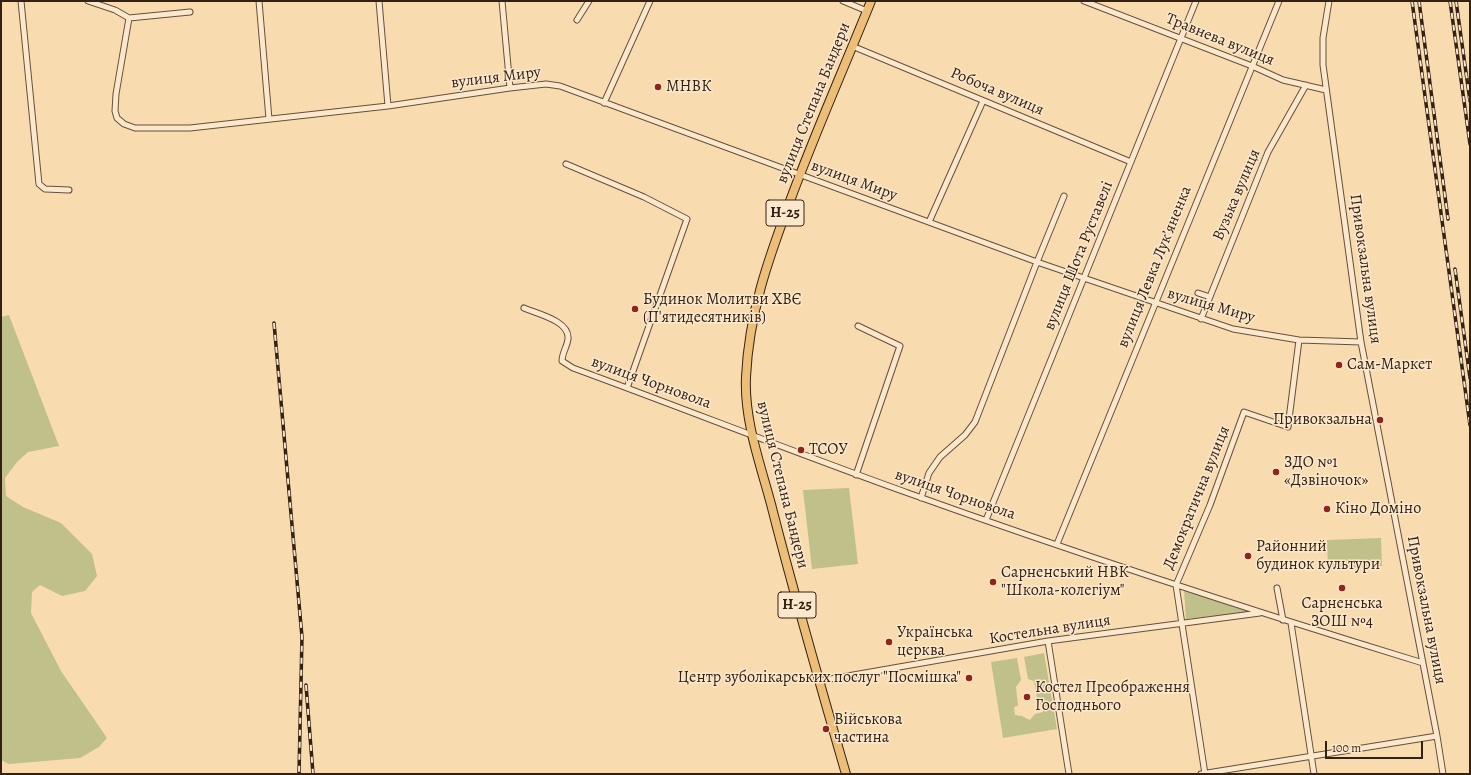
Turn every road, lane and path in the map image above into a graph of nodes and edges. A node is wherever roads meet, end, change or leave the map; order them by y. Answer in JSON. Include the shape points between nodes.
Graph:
{"nodes":[{"id":1,"x":21,"y":1,"type":"edge"},
{"id":2,"x":88,"y":1,"type":"edge"},
{"id":3,"x":259,"y":1,"type":"edge"},
{"id":4,"x":379,"y":1,"type":"edge"},
{"id":5,"x":502,"y":1,"type":"edge"},
{"id":6,"x":589,"y":1,"type":"edge"},
{"id":7,"x":650,"y":1,"type":"edge"},
{"id":8,"x":843,"y":1,"type":"edge"},
{"id":9,"x":870,"y":1,"type":"edge"},
{"id":10,"x":1084,"y":1,"type":"edge"},
{"id":11,"x":1196,"y":1,"type":"edge"},
{"id":12,"x":1278,"y":1,"type":"edge"},
{"id":13,"x":1329,"y":1,"type":"edge"},
{"id":14,"x":99,"y":2,"type":"edge"},
{"id":15,"x":867,"y":11,"type":"junction"},
{"id":16,"x":190,"y":12,"type":"dead end"},
{"id":17,"x":130,"y":18,"type":"junction"},
{"id":18,"x":577,"y":20,"type":"dead end"},
{"id":19,"x":1181,"y":39,"type":"junction"},
{"id":20,"x":852,"y":46,"type":"junction"},
{"id":21,"x":1252,"y":66,"type":"junction"},
{"id":22,"x":1306,"y":85,"type":"junction"},
{"id":23,"x":510,"y":88,"type":"junction"},
{"id":24,"x":1326,"y":90,"type":"junction"},
{"id":25,"x":983,"y":101,"type":"junction"},
{"id":26,"x":604,"y":102,"type":"junction"},
{"id":27,"x":388,"y":106,"type":"junction"},
{"id":28,"x":269,"y":119,"type":"junction"},
{"id":29,"x":1131,"y":162,"type":"junction"},
{"id":30,"x":566,"y":164,"type":"dead end"},
{"id":31,"x":800,"y":174,"type":"junction"},
{"id":32,"x":69,"y":190,"type":"dead end"},
{"id":33,"x":1064,"y":196,"type":"dead end"},
{"id":34,"x":929,"y":222,"type":"junction"},
{"id":35,"x":1037,"y":262,"type":"junction"},
{"id":36,"x":1084,"y":278,"type":"junction"},
{"id":37,"x":1198,"y":293,"type":"dead end"},
{"id":38,"x":1210,"y":297,"type":"junction"},
{"id":39,"x":1154,"y":303,"type":"junction"},
{"id":40,"x":524,"y":308,"type":"dead end"},
{"id":41,"x":1201,"y":319,"type":"junction"},
{"id":42,"x":858,"y":326,"type":"dead end"},
{"id":43,"x":1299,"y":340,"type":"junction"},
{"id":44,"x":1361,"y":342,"type":"junction"},
{"id":45,"x":627,"y":388,"type":"junction"},
{"id":46,"x":1238,"y":410,"type":"dead end"},
{"id":47,"x":1244,"y":412,"type":"junction"},
{"id":48,"x":753,"y":435,"type":"junction"},
{"id":49,"x":856,"y":475,"type":"junction"},
{"id":50,"x":921,"y":498,"type":"junction"},
{"id":51,"x":986,"y":520,"type":"junction"},
{"id":52,"x":1057,"y":544,"type":"junction"},
{"id":53,"x":1176,"y":585,"type":"junction"},
{"id":54,"x":1277,"y":588,"type":"dead end"},
{"id":55,"x":1261,"y":613,"type":"junction"},
{"id":56,"x":1283,"y":620,"type":"junction"},
{"id":57,"x":1292,"y":623,"type":"junction"},
{"id":58,"x":1181,"y":624,"type":"junction"},
{"id":59,"x":1048,"y":642,"type":"junction"},
{"id":60,"x":1423,"y":663,"type":"junction"},
{"id":61,"x":819,"y":680,"type":"junction"},
{"id":62,"x":1437,"y":736,"type":"junction"},
{"id":63,"x":1312,"y":756,"type":"junction"},
{"id":64,"x":846,"y":774,"type":"edge"},
{"id":65,"x":1069,"y":774,"type":"edge"},
{"id":66,"x":1204,"y":774,"type":"edge"},
{"id":67,"x":1314,"y":774,"type":"edge"},
{"id":68,"x":1443,"y":774,"type":"edge"}],
"edges":[{"from":1,"to":32,"type":"street","via":[[39,184],[45,189]]},
{"from":2,"to":14,"type":"street"},
{"from":3,"to":28,"type":"street"},
{"from":4,"to":27,"type":"street"},
{"from":5,"to":23,"type":"street"},
{"from":6,"to":18,"type":"street"},
{"from":7,"to":26,"type":"street"},
{"from":8,"to":15,"type":"street"},
{"from":9,"to":15,"type":"main road","name":"вулиця Степана Бандери","number":"Н-25"},
{"from":10,"to":19,"type":"street","name":"Травнева вулиця"},
{"from":11,"to":19,"type":"street","name":"вулиця Шота Руставелі"},
{"from":12,"to":21,"type":"street","name":"вулиця Левка Лукʼяненка"},
{"from":13,"to":24,"type":"street","name":"Привокзальна вулиця","via":[[1323,38]]},
{"from":14,"to":17,"type":"street"},
{"from":15,"to":20,"type":"main road","name":"вулиця Степана Бандери","number":"Н-25"},
{"from":16,"to":17,"type":"street"},
{"from":17,"to":28,"type":"street","name":"вулиця Миру","via":[[116,105],[117,118],[124,124],[135,128],[190,128]]},
{"from":19,"to":21,"type":"street","name":"Травнева вулиця"},
{"from":19,"to":29,"type":"street","name":"вулиця Шота Руставелі"},
{"from":20,"to":25,"type":"street","name":"Робоча вулиця"},
{"from":20,"to":31,"type":"main road","name":"вулиця Степана Бандери","number":"Н-25"},
{"from":21,"to":22,"type":"street","name":"Травнева вулиця","via":[[1283,80]]},
{"from":21,"to":39,"type":"street","name":"вулиця Левка Лукʼяненка"},
{"from":22,"to":24,"type":"street","name":"Травнева вулиця"},
{"from":22,"to":38,"type":"street","name":"Вузька вулиця","via":[[1268,152]]},
{"from":23,"to":26,"type":"street","name":"вулиця Миру","via":[[546,84],[560,86]]},
{"from":23,"to":27,"type":"street","name":"вулиця Миру"},
{"from":24,"to":44,"type":"street","name":"Привокзальна вулиця"},
{"from":25,"to":29,"type":"street","name":"Робоча вулиця"},
{"from":25,"to":34,"type":"street"},
{"from":26,"to":31,"type":"street","name":"вулиця Миру"},
{"from":27,"to":28,"type":"street","name":"вулиця Миру"},
{"from":29,"to":36,"type":"street","name":"вулиця Шота Руставелі"},
{"from":30,"to":45,"type":"street","via":[[644,197],[687,219]]},
{"from":31,"to":34,"type":"street","name":"вулиця Миру"},
{"from":31,"to":48,"type":"main road","name":"вулиця Степана Бандери","number":"Н-25","via":[[766,264],[756,301],[746,377],[746,407]]},
{"from":33,"to":35,"type":"street"},
{"from":34,"to":35,"type":"street","name":"вулиця Миру"},
{"from":35,"to":36,"type":"street","name":"вулиця Миру"},
{"from":35,"to":50,"type":"street","via":[[975,422],[936,462],[929,473]]},
{"from":36,"to":39,"type":"street","name":"вулиця Миру"},
{"from":36,"to":51,"type":"street","name":"вулиця Шота Руставелі"},
{"from":37,"to":38,"type":"street"},
{"from":38,"to":41,"type":"street","name":"Вузька вулиця"},
{"from":39,"to":41,"type":"street","name":"вулиця Миру"},
{"from":39,"to":52,"type":"street","name":"вулиця Левка Лукʼяненка"},
{"from":40,"to":45,"type":"street","name":"вулиця Чорновола","via":[[561,324],[567,331],[568,340],[562,361],[567,365]]},
{"from":41,"to":43,"type":"street","name":"вулиця Миру","via":[[1233,329]]},
{"from":42,"to":49,"type":"street","via":[[900,346]]},
{"from":43,"to":44,"type":"street","name":"вулиця Миру"},
{"from":43,"to":47,"type":"street","name":"Демократична вулиця","via":[[1288,427]]},
{"from":44,"to":60,"type":"street","name":"Привокзальна вулиця"},
{"from":45,"to":48,"type":"street","name":"вулиця Чорновола"},
{"from":46,"to":47,"type":"street"},
{"from":47,"to":53,"type":"street","name":"Демократична вулиця","via":[[1210,505]]},
{"from":48,"to":49,"type":"street","name":"вулиця Чорновола"},
{"from":48,"to":61,"type":"main road","name":"вулиця Степана Бандери","number":"Н-25"},
{"from":49,"to":50,"type":"street","name":"вулиця Чорновола"},
{"from":50,"to":51,"type":"street","name":"вулиця Чорновола"},
{"from":51,"to":52,"type":"street","name":"вулиця Чорновола"},
{"from":52,"to":53,"type":"street","name":"вулиця Чорновола"},
{"from":53,"to":55,"type":"street","name":"вулиця Чорновола"},
{"from":53,"to":58,"type":"street","name":"Демократична вулиця"},
{"from":54,"to":56,"type":"street"},
{"from":55,"to":56,"type":"street","name":"вулиця Чорновола"},
{"from":55,"to":58,"type":"street","name":"Костельна вулиця"},
{"from":56,"to":57,"type":"street","name":"вулиця Чорновола"},
{"from":57,"to":60,"type":"street","name":"вулиця Чорновола"},
{"from":57,"to":63,"type":"street"},
{"from":58,"to":59,"type":"street","name":"Костельна вулиця"},
{"from":58,"to":66,"type":"street","name":"Демократична вулиця"},
{"from":59,"to":61,"type":"street","name":"Костельна вулиця"},
{"from":59,"to":65,"type":"street"},
{"from":60,"to":62,"type":"street","name":"Привокзальна вулиця"},
{"from":61,"to":64,"type":"main road","name":"вулиця Степана Бандери","number":"Н-25"},
{"from":62,"to":63,"type":"street"},
{"from":62,"to":68,"type":"street","name":"Привокзальна вулиця"},
{"from":63,"to":66,"type":"street"},
{"from":63,"to":67,"type":"street"}]}
